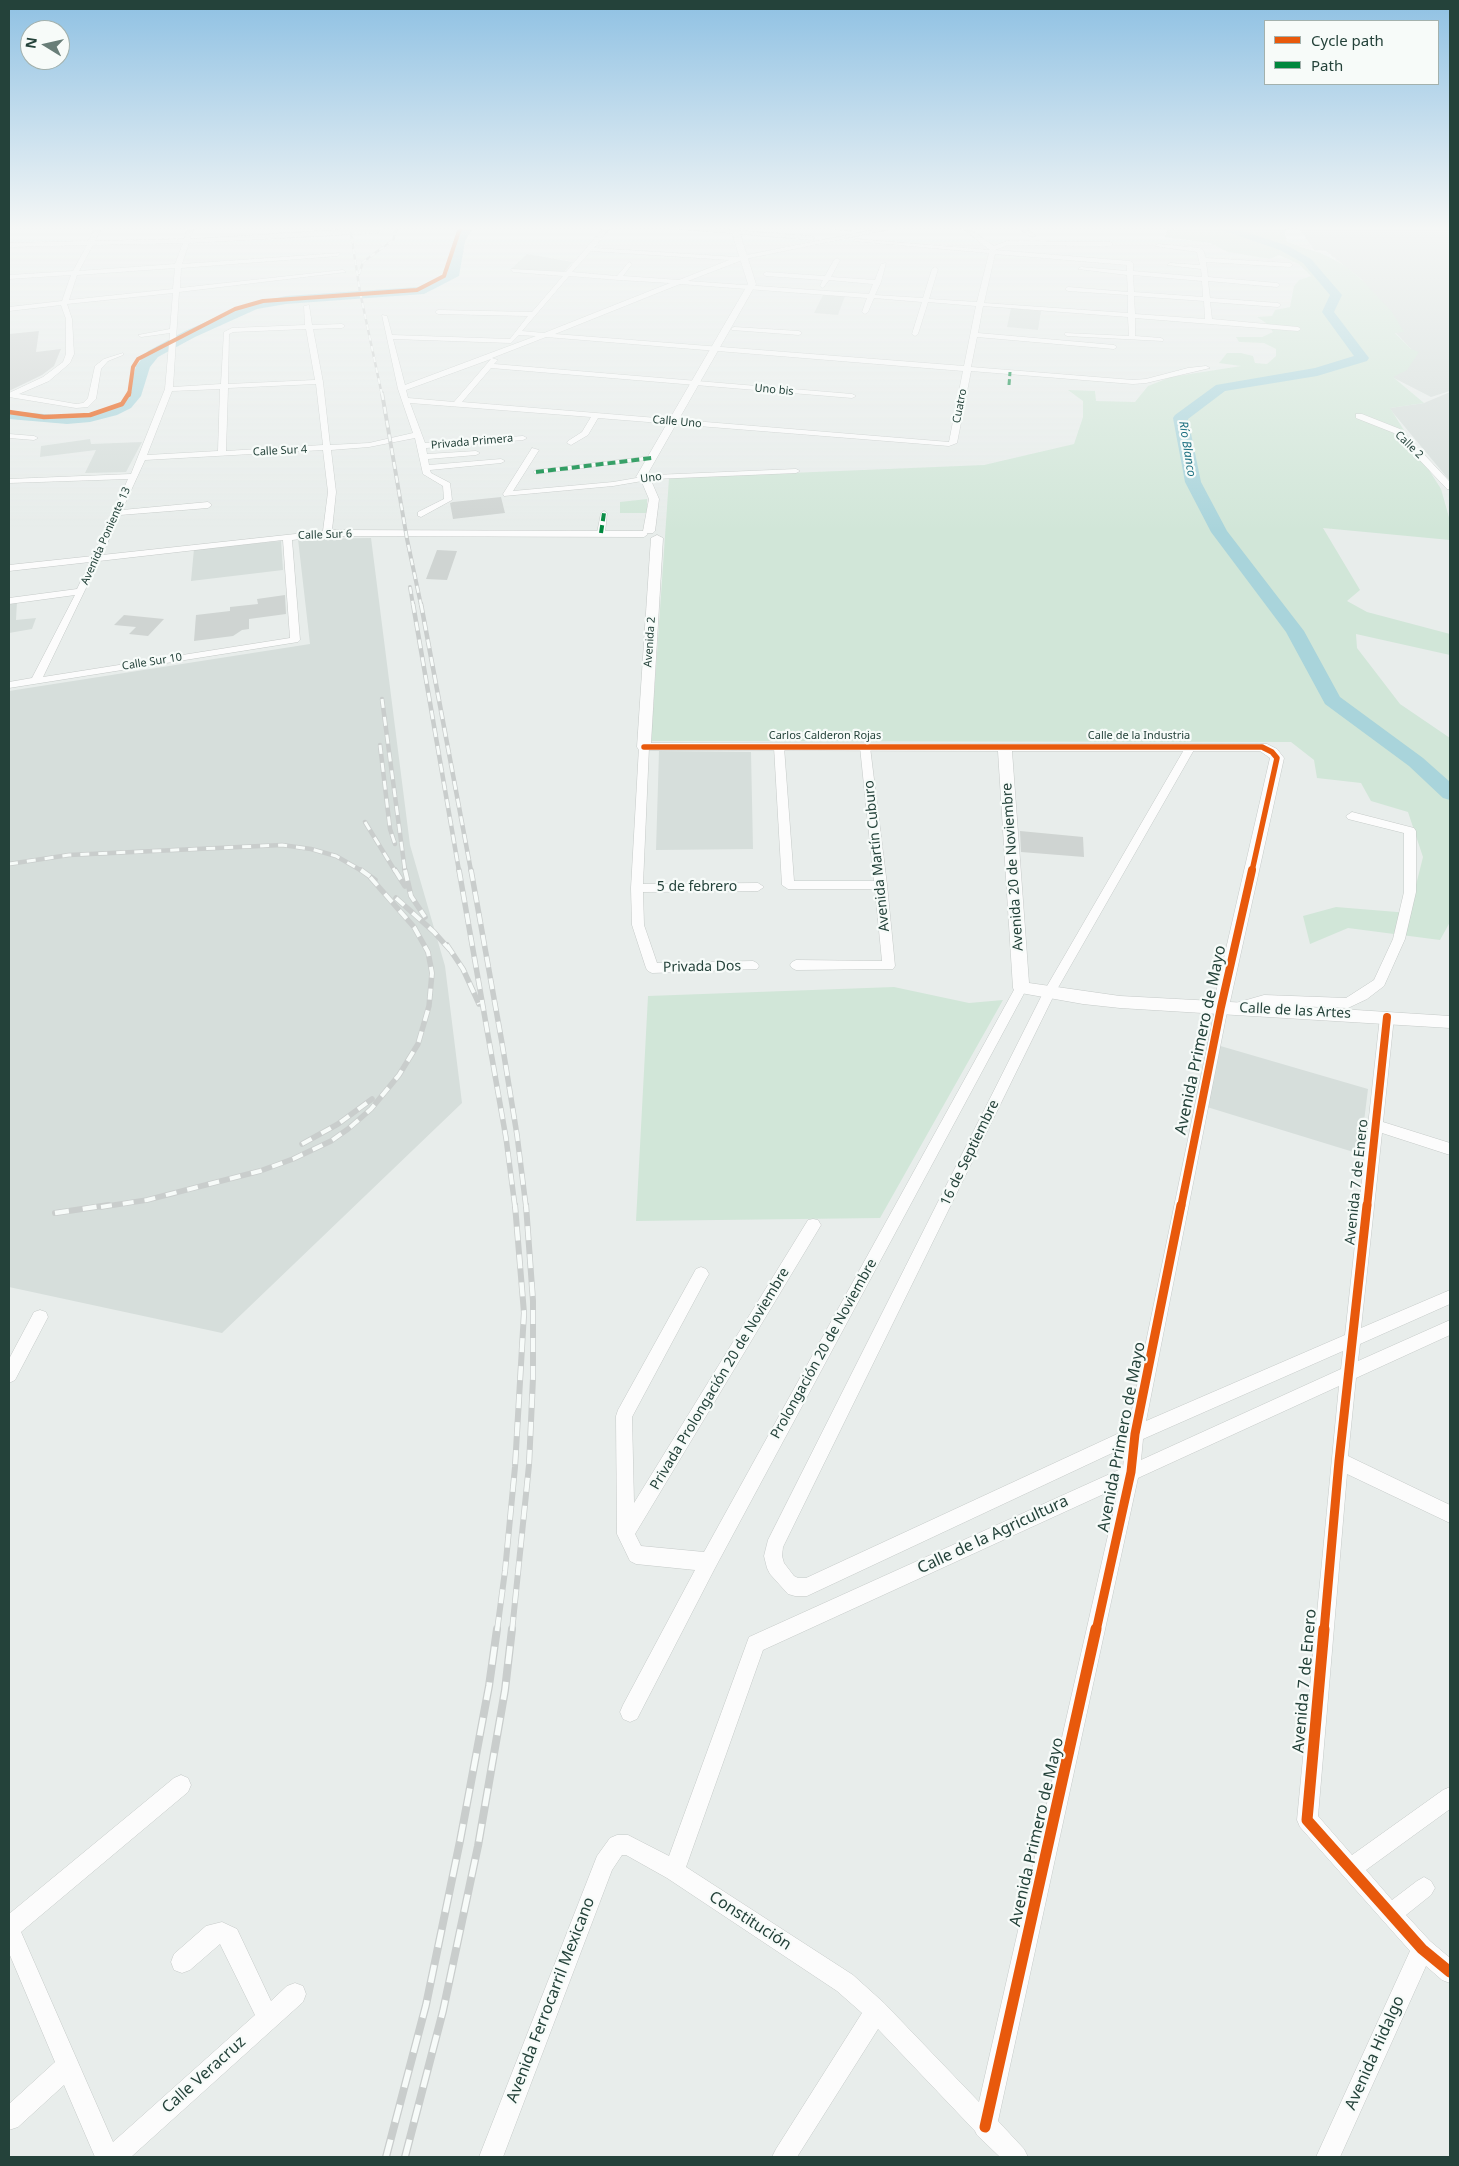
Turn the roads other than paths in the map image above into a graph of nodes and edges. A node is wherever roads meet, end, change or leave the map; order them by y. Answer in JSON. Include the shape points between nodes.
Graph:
{"nodes":[{"id":1,"x":69,"y":328,"type":"edge"},
{"id":2,"x":287,"y":328,"type":"edge"},
{"id":3,"x":309,"y":328,"type":"edge"},
{"id":4,"x":387,"y":328,"type":"edge"},
{"id":5,"x":522,"y":328,"type":"edge"},
{"id":6,"x":565,"y":328,"type":"edge"},
{"id":7,"x":732,"y":328,"type":"edge"},
{"id":8,"x":734,"y":328,"type":"edge"},
{"id":9,"x":735,"y":328,"type":"edge"},
{"id":10,"x":917,"y":328,"type":"edge"},
{"id":11,"x":975,"y":328,"type":"edge"},
{"id":12,"x":1132,"y":328,"type":"edge"},
{"id":13,"x":1288,"y":328,"type":"edge"},
{"id":14,"x":1298,"y":329,"type":"dead end"},
{"id":15,"x":173,"y":331,"type":"joint"},
{"id":16,"x":518,"y":333,"type":"junction"},
{"id":17,"x":799,"y":333,"type":"dead end"},
{"id":18,"x":1060,"y":333,"type":"dead end"},
{"id":19,"x":141,"y":334,"type":"dead end"},
{"id":20,"x":915,"y":334,"type":"dead end"},
{"id":21,"x":974,"y":335,"type":"junction"},
{"id":22,"x":1084,"y":335,"type":"junction"},
{"id":23,"x":545,"y":336,"type":"junction"},
{"id":24,"x":390,"y":337,"type":"junction"},
{"id":25,"x":1132,"y":338,"type":"junction"},
{"id":26,"x":1161,"y":340,"type":"dead end"},
{"id":27,"x":511,"y":341,"type":"junction"},
{"id":28,"x":1082,"y":344,"type":"junction"},
{"id":29,"x":1114,"y":347,"type":"dead end"},
{"id":30,"x":719,"y":350,"type":"junction"},
{"id":31,"x":500,"y":353,"type":"junction"},
{"id":32,"x":121,"y":354,"type":"dead end"},
{"id":33,"x":488,"y":366,"type":"junction"},
{"id":34,"x":967,"y":368,"type":"junction"},
{"id":35,"x":1206,"y":368,"type":"dead end"},
{"id":36,"x":1010,"y":372,"type":"junction"},
{"id":37,"x":319,"y":382,"type":"junction"},
{"id":38,"x":698,"y":383,"type":"junction"},
{"id":39,"x":1009,"y":385,"type":"dead end"},
{"id":40,"x":223,"y":387,"type":"junction"},
{"id":41,"x":169,"y":389,"type":"junction"},
{"id":42,"x":402,"y":389,"type":"junction"},
{"id":43,"x":10,"y":395,"type":"edge"},
{"id":44,"x":852,"y":396,"type":"dead end"},
{"id":45,"x":405,"y":400,"type":"junction"},
{"id":46,"x":457,"y":403,"type":"junction"},
{"id":47,"x":596,"y":416,"type":"junction"},
{"id":48,"x":1359,"y":416,"type":"dead end"},
{"id":49,"x":676,"y":422,"type":"junction"},
{"id":50,"x":416,"y":435,"type":"junction"},
{"id":51,"x":9,"y":436,"type":"edge"},
{"id":52,"x":34,"y":438,"type":"dead end"},
{"id":53,"x":523,"y":438,"type":"dead end"},
{"id":54,"x":570,"y":443,"type":"dead end"},
{"id":55,"x":949,"y":444,"type":"joint"},
{"id":56,"x":422,"y":446,"type":"junction"},
{"id":57,"x":327,"y":448,"type":"junction"},
{"id":58,"x":535,"y":450,"type":"dead end"},
{"id":59,"x":476,"y":453,"type":"dead end"},
{"id":60,"x":222,"y":454,"type":"junction"},
{"id":61,"x":423,"y":457,"type":"junction"},
{"id":62,"x":142,"y":458,"type":"junction"},
{"id":63,"x":652,"y":458,"type":"junction"},
{"id":64,"x":501,"y":461,"type":"dead end"},
{"id":65,"x":425,"y":468,"type":"junction"},
{"id":66,"x":655,"y":470,"type":"junction"},
{"id":67,"x":796,"y":470,"type":"dead end"},
{"id":68,"x":536,"y":472,"type":"dead end"},
{"id":69,"x":132,"y":476,"type":"junction"},
{"id":70,"x":9,"y":480,"type":"edge"},
{"id":71,"x":1450,"y":487,"type":"edge"},
{"id":72,"x":208,"y":505,"type":"dead end"},
{"id":73,"x":663,"y":505,"type":"dead end"},
{"id":74,"x":116,"y":513,"type":"junction"},
{"id":75,"x":421,"y":514,"type":"dead end"},
{"id":76,"x":604,"y":514,"type":"dead end"},
{"id":77,"x":327,"y":533,"type":"junction"},
{"id":78,"x":602,"y":533,"type":"junction"},
{"id":79,"x":654,"y":533,"type":"junction"},
{"id":80,"x":287,"y":536,"type":"junction"},
{"id":81,"x":96,"y":559,"type":"junction"},
{"id":82,"x":9,"y":568,"type":"edge"},
{"id":83,"x":81,"y":591,"type":"junction"},
{"id":84,"x":9,"y":601,"type":"edge"},
{"id":85,"x":36,"y":681,"type":"junction"},
{"id":86,"x":9,"y":685,"type":"edge"},
{"id":87,"x":644,"y":746,"type":"junction"},
{"id":88,"x":779,"y":747,"type":"junction"},
{"id":89,"x":865,"y":747,"type":"junction"},
{"id":90,"x":1005,"y":747,"type":"junction"},
{"id":91,"x":1190,"y":748,"type":"junction"},
{"id":92,"x":1272,"y":752,"type":"joint"},
{"id":93,"x":1352,"y":816,"type":"dead end"},
{"id":94,"x":881,"y":885,"type":"junction"},
{"id":95,"x":758,"y":887,"type":"dead end"},
{"id":96,"x":636,"y":888,"type":"junction"},
{"id":97,"x":796,"y":965,"type":"dead end"},
{"id":98,"x":753,"y":966,"type":"dead end"},
{"id":99,"x":652,"y":968,"type":"joint"},
{"id":100,"x":1021,"y":988,"type":"junction"},
{"id":101,"x":1049,"y":993,"type":"junction"},
{"id":102,"x":1228,"y":1008,"type":"junction"},
{"id":103,"x":1387,"y":1017,"type":"junction"},
{"id":104,"x":1450,"y":1022,"type":"edge"},
{"id":105,"x":1375,"y":1125,"type":"junction"},
{"id":106,"x":1450,"y":1149,"type":"edge"},
{"id":107,"x":814,"y":1225,"type":"dead end"},
{"id":108,"x":701,"y":1274,"type":"dead end"},
{"id":109,"x":1450,"y":1297,"type":"edge"},
{"id":110,"x":40,"y":1317,"type":"dead end"},
{"id":111,"x":1450,"y":1327,"type":"edge"},
{"id":112,"x":1350,"y":1357,"type":"junction"},
{"id":113,"x":9,"y":1375,"type":"edge"},
{"id":114,"x":1133,"y":1454,"type":"junction"},
{"id":115,"x":1339,"y":1461,"type":"junction"},
{"id":116,"x":1450,"y":1514,"type":"edge"},
{"id":117,"x":626,"y":1534,"type":"junction"},
{"id":118,"x":709,"y":1562,"type":"junction"},
{"id":119,"x":776,"y":1568,"type":"joint"},
{"id":120,"x":630,"y":1712,"type":"dead end"},
{"id":121,"x":181,"y":1785,"type":"dead end"},
{"id":122,"x":1450,"y":1797,"type":"edge"},
{"id":123,"x":617,"y":1846,"type":"joint"},
{"id":124,"x":1350,"y":1869,"type":"junction"},
{"id":125,"x":674,"y":1871,"type":"junction"},
{"id":126,"x":1424,"y":1888,"type":"dead end"},
{"id":127,"x":1390,"y":1914,"type":"junction"},
{"id":128,"x":9,"y":1928,"type":"edge"},
{"id":129,"x":1422,"y":1949,"type":"junction"},
{"id":130,"x":182,"y":1962,"type":"dead end"},
{"id":131,"x":1450,"y":1972,"type":"edge"},
{"id":132,"x":295,"y":1994,"type":"dead end"},
{"id":133,"x":876,"y":2011,"type":"junction"},
{"id":134,"x":267,"y":2017,"type":"junction"},
{"id":135,"x":68,"y":2066,"type":"junction"},
{"id":136,"x":10,"y":2119,"type":"edge"},
{"id":137,"x":985,"y":2127,"type":"junction"},
{"id":138,"x":106,"y":2157,"type":"edge"},
{"id":139,"x":114,"y":2157,"type":"edge"},
{"id":140,"x":491,"y":2157,"type":"edge"},
{"id":141,"x":784,"y":2157,"type":"edge"},
{"id":142,"x":1016,"y":2157,"type":"edge"},
{"id":143,"x":1328,"y":2157,"type":"edge"}],
"edges":[{"from":1,"to":43,"type":"street","via":[[70,354],[66,363],[46,379]]},
{"from":2,"to":40,"type":"street","via":[[228,331]]},
{"from":3,"to":37,"type":"street"},
{"from":4,"to":24,"type":"street"},
{"from":5,"to":16,"type":"street"},
{"from":6,"to":23,"type":"street"},
{"from":7,"to":30,"type":"street"},
{"from":8,"to":30,"type":"street"},
{"from":9,"to":17,"type":"street"},
{"from":10,"to":20,"type":"street"},
{"from":11,"to":21,"type":"street","name":"Cuatro"},
{"from":12,"to":25,"type":"street"},
{"from":13,"to":14,"type":"street"},
{"from":15,"to":19,"type":"street"},
{"from":15,"to":41,"type":"street","name":"Avenida Poniente 13"},
{"from":16,"to":23,"type":"street"},
{"from":16,"to":27,"type":"street"},
{"from":18,"to":22,"type":"street"},
{"from":21,"to":28,"type":"street"},
{"from":21,"to":34,"type":"street","name":"Cuatro"},
{"from":22,"to":25,"type":"street"},
{"from":22,"to":28,"type":"street"},
{"from":23,"to":30,"type":"street"},
{"from":23,"to":31,"type":"street"},
{"from":24,"to":27,"type":"street"},
{"from":24,"to":42,"type":"street"},
{"from":25,"to":26,"type":"street"},
{"from":27,"to":31,"type":"street"},
{"from":28,"to":29,"type":"street"},
{"from":30,"to":34,"type":"street"},
{"from":30,"to":38,"type":"street"},
{"from":31,"to":33,"type":"street"},
{"from":31,"to":42,"type":"street"},
{"from":32,"to":43,"type":"street","via":[[98,368],[92,399],[85,405]]},
{"from":33,"to":38,"type":"street"},
{"from":33,"to":46,"type":"street"},
{"from":34,"to":36,"type":"street"},
{"from":34,"to":55,"type":"street","name":"Cuatro","via":[[953,443]]},
{"from":35,"to":36,"type":"street","via":[[1140,382]]},
{"from":36,"to":39,"type":"street"},
{"from":37,"to":40,"type":"street"},
{"from":37,"to":57,"type":"street"},
{"from":38,"to":44,"type":"street","name":"Uno bis","via":[[837,398]]},
{"from":38,"to":49,"type":"street"},
{"from":40,"to":41,"type":"street"},
{"from":40,"to":60,"type":"street"},
{"from":41,"to":62,"type":"street","name":"Avenida Poniente 13"},
{"from":42,"to":45,"type":"street"},
{"from":45,"to":46,"type":"street","name":"Calle Uno"},
{"from":45,"to":50,"type":"street"},
{"from":46,"to":47,"type":"street","name":"Calle Uno"},
{"from":47,"to":49,"type":"street","name":"Calle Uno"},
{"from":47,"to":54,"type":"street","via":[[585,433]]},
{"from":48,"to":71,"type":"street","name":"Calle 2","via":[[1397,431]]},
{"from":49,"to":55,"type":"street","name":"Calle Uno","via":[[760,426]]},
{"from":49,"to":63,"type":"street"},
{"from":49,"to":66,"type":"street"},
{"from":50,"to":56,"type":"street"},
{"from":50,"to":57,"type":"street","name":"Calle Sur 4","via":[[376,444]]},
{"from":51,"to":52,"type":"street"},
{"from":53,"to":56,"type":"street","name":"Privada Primera"},
{"from":56,"to":61,"type":"street"},
{"from":57,"to":60,"type":"street","name":"Calle Sur 4"},
{"from":57,"to":77,"type":"street","via":[[332,492]]},
{"from":58,"to":66,"type":"street","name":"Uno","via":[[507,494],[613,484]]},
{"from":59,"to":61,"type":"street"},
{"from":60,"to":62,"type":"street","name":"Calle Sur 4"},
{"from":61,"to":65,"type":"street"},
{"from":62,"to":69,"type":"street","name":"Avenida Poniente 13"},
{"from":63,"to":66,"type":"street","via":[[641,477]]},
{"from":63,"to":68,"type":"street"},
{"from":64,"to":65,"type":"street"},
{"from":65,"to":75,"type":"street","via":[[427,474],[447,485],[448,500]]},
{"from":66,"to":67,"type":"street","name":"Uno"},
{"from":66,"to":73,"type":"street","via":[[664,497]]},
{"from":66,"to":79,"type":"street","name":"Avenida 2"},
{"from":69,"to":70,"type":"street"},
{"from":69,"to":74,"type":"street","name":"Avenida Poniente 13"},
{"from":72,"to":74,"type":"street"},
{"from":74,"to":81,"type":"street","name":"Avenida Poniente 13"},
{"from":76,"to":78,"type":"street"},
{"from":77,"to":78,"type":"street","name":"Calle Sur 6"},
{"from":77,"to":80,"type":"street","name":"Calle Sur 6"},
{"from":78,"to":79,"type":"street","name":"Calle Sur 6"},
{"from":79,"to":87,"type":"street","name":"Avenida 2"},
{"from":80,"to":81,"type":"street","name":"Calle Sur 6"},
{"from":80,"to":85,"type":"street","name":"Calle Sur 10","via":[[295,640]]},
{"from":81,"to":82,"type":"street","name":"Calle Sur 6"},
{"from":81,"to":83,"type":"street","name":"Avenida Poniente 13"},
{"from":83,"to":84,"type":"street"},
{"from":83,"to":85,"type":"street","name":"Avenida Poniente 13"},
{"from":85,"to":86,"type":"street","name":"Calle Sur 10"},
{"from":87,"to":88,"type":"street","name":"Carlos Calderon Rojas"},
{"from":87,"to":96,"type":"street"},
{"from":88,"to":89,"type":"street","name":"Carlos Calderon Rojas"},
{"from":88,"to":94,"type":"street","via":[[788,885]]},
{"from":89,"to":90,"type":"street","name":"Carlos Calderon Rojas"},
{"from":89,"to":94,"type":"street","name":"Avenida Martín Cuburo"},
{"from":90,"to":91,"type":"street","name":"Calle de la Industria"},
{"from":90,"to":100,"type":"street","name":"Avenida 20 de Noviembre"},
{"from":91,"to":92,"type":"street","name":"Calle de la Industria","via":[[1262,748]]},
{"from":91,"to":101,"type":"street","name":"16 de Septiembre"},
{"from":92,"to":102,"type":"street","name":"Avenida Primero de Mayo","via":[[1277,758]]},
{"from":93,"to":102,"type":"street","via":[[1410,831],[1410,892],[1399,939],[1378,983],[1348,1002],[1264,1000]]},
{"from":94,"to":97,"type":"street","name":"Avenida Martín Cuburo","via":[[889,966]]},
{"from":95,"to":96,"type":"street","name":"5 de febrero"},
{"from":96,"to":99,"type":"street","via":[[638,925]]},
{"from":98,"to":99,"type":"street","name":"Privada Dos"},
{"from":100,"to":101,"type":"street","name":"Calle de las Artes"},
{"from":100,"to":118,"type":"street","name":"Prolongación 20 de Noviembre"},
{"from":101,"to":102,"type":"street","name":"Calle de las Artes","via":[[1120,1002]]},
{"from":101,"to":119,"type":"street","name":"16 de Septiembre","via":[[774,1546]]},
{"from":102,"to":103,"type":"street","name":"Calle de las Artes"},
{"from":102,"to":114,"type":"street","name":"Avenida Primero de Mayo"},
{"from":103,"to":104,"type":"street","name":"Calle de las Artes"},
{"from":103,"to":105,"type":"street","name":"Avenida 7 de Enero"},
{"from":105,"to":106,"type":"street"},
{"from":105,"to":112,"type":"street","name":"Avenida 7 de Enero"},
{"from":107,"to":117,"type":"street","name":"Privada Prolongación 20 de Noviembre"},
{"from":108,"to":117,"type":"street","via":[[624,1416]]},
{"from":109,"to":112,"type":"street","name":"Calle de la Agricultura"},
{"from":110,"to":113,"type":"street"},
{"from":111,"to":112,"type":"street","name":"Calle de la Agricultura"},
{"from":112,"to":114,"type":"street","name":"Calle de la Agricultura"},
{"from":112,"to":114,"type":"street","name":"Calle de la Agricultura"},
{"from":112,"to":115,"type":"street","name":"Avenida 7 de Enero"},
{"from":114,"to":119,"type":"street","name":"Calle de la Agricultura","via":[[807,1587],[795,1587]]},
{"from":114,"to":125,"type":"street","name":"Calle de la Agricultura","via":[[756,1644]]},
{"from":114,"to":137,"type":"street","name":"Avenida Primero de Mayo"},
{"from":115,"to":116,"type":"street"},
{"from":115,"to":124,"type":"street","name":"Avenida 7 de Enero","via":[[1307,1820]]},
{"from":117,"to":118,"type":"street","via":[[636,1554]]},
{"from":118,"to":120,"type":"street","name":"Prolongación 20 de Noviembre"},
{"from":121,"to":128,"type":"street"},
{"from":122,"to":124,"type":"street"},
{"from":123,"to":125,"type":"street","name":"Constitución","via":[[628,1844]]},
{"from":123,"to":140,"type":"street","name":"Avenida Ferrocarril Mexicano","via":[[604,1863]]},
{"from":124,"to":127,"type":"street","name":"Avenida 7 de Enero"},
{"from":125,"to":133,"type":"street","name":"Constitución","via":[[845,1983]]},
{"from":126,"to":127,"type":"street"},
{"from":127,"to":129,"type":"street","name":"Avenida 7 de Enero"},
{"from":128,"to":135,"type":"street"},
{"from":129,"to":131,"type":"street","name":"Avenida 7 de Enero"},
{"from":129,"to":143,"type":"street","name":"Avenida Hidalgo"},
{"from":130,"to":134,"type":"street","via":[[214,1934],[222,1932],[229,1937]]},
{"from":132,"to":134,"type":"street","name":"Calle Veracruz"},
{"from":133,"to":137,"type":"street","name":"Constitución"},
{"from":133,"to":141,"type":"street"},
{"from":134,"to":139,"type":"street","name":"Calle Veracruz"},
{"from":135,"to":136,"type":"street"},
{"from":135,"to":138,"type":"street"},
{"from":137,"to":142,"type":"street","name":"Constitución"}]}
